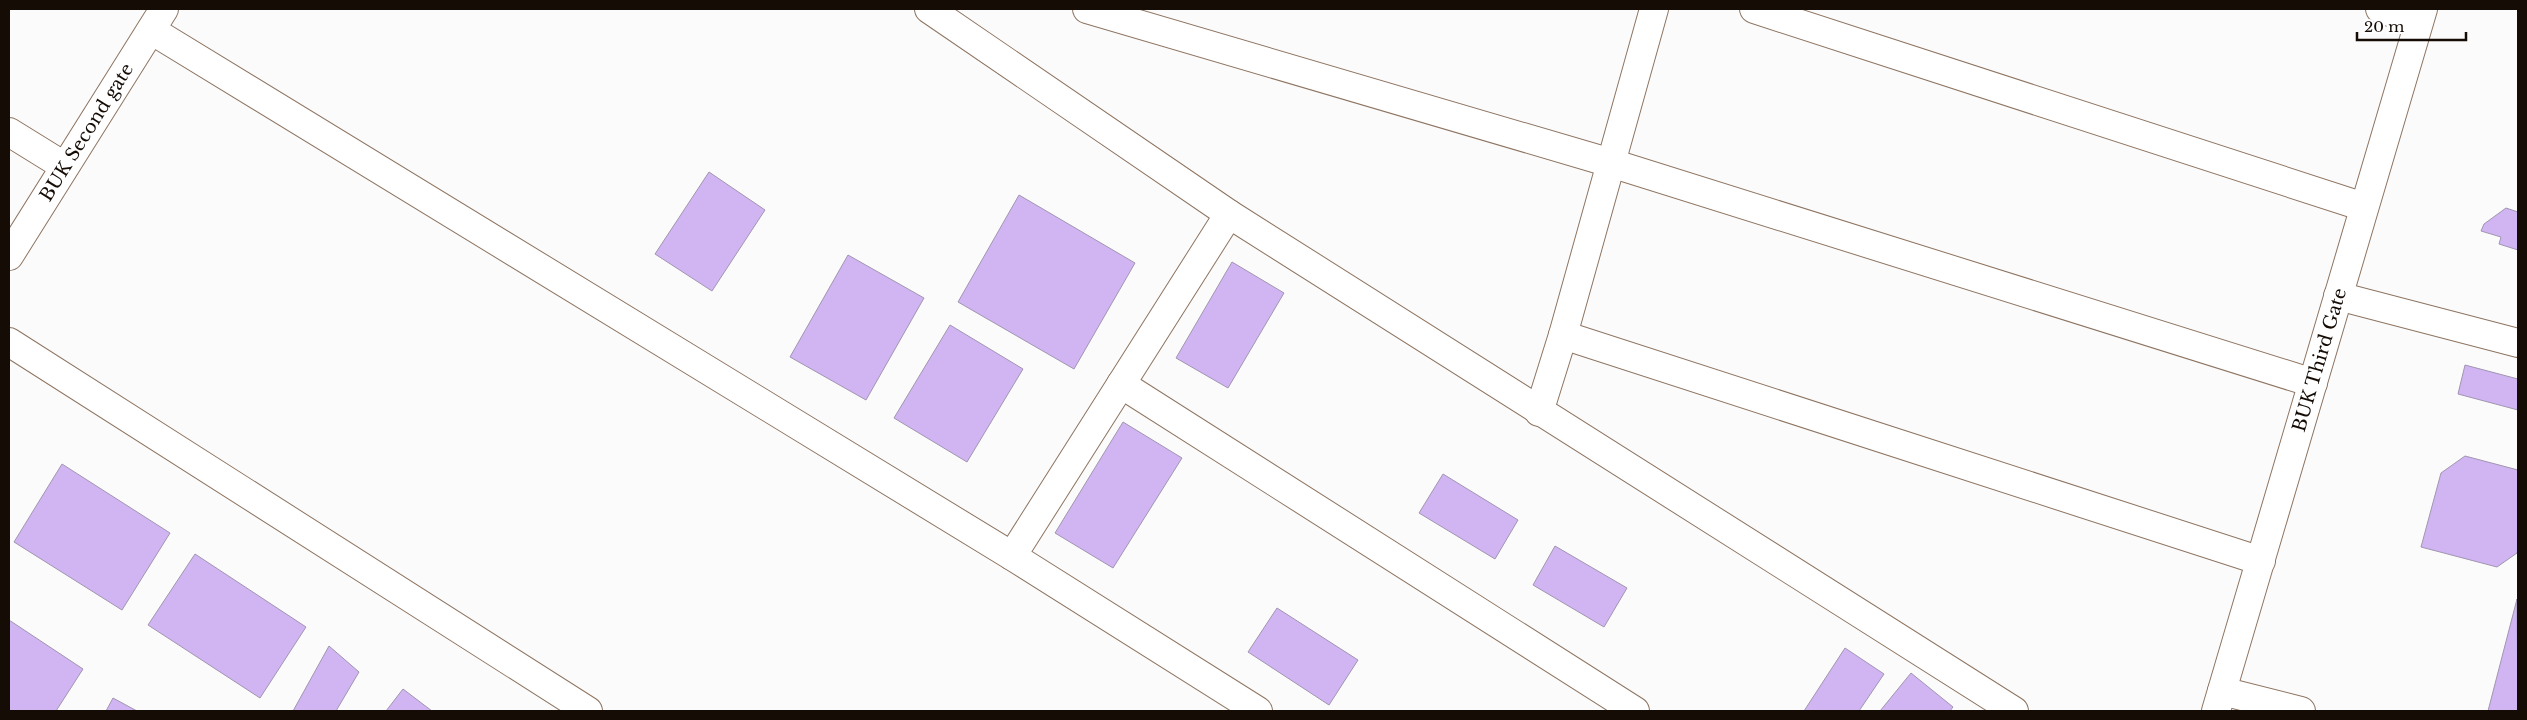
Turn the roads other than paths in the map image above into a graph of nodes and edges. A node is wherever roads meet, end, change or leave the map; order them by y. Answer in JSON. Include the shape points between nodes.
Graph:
{"nodes":[{"id":1,"x":929,"y":9,"type":"edge"},
{"id":2,"x":1086,"y":9,"type":"edge"},
{"id":3,"x":1654,"y":9,"type":"edge"},
{"id":4,"x":1754,"y":9,"type":"edge"},
{"id":5,"x":2380,"y":9,"type":"edge"},
{"id":6,"x":2421,"y":15,"type":"edge"},
{"id":7,"x":157,"y":20,"type":"edge"},
{"id":8,"x":9,"y":132,"type":"edge"},
{"id":9,"x":1612,"y":163,"type":"junction"},
{"id":10,"x":64,"y":166,"type":"junction"},
{"id":11,"x":2364,"y":207,"type":"junction"},
{"id":12,"x":1229,"y":214,"type":"junction"},
{"id":13,"x":9,"y":256,"type":"edge"},
{"id":14,"x":2338,"y":296,"type":"junction"},
{"id":15,"x":1563,"y":335,"type":"junction"},
{"id":16,"x":9,"y":342,"type":"edge"},
{"id":17,"x":2518,"y":342,"type":"edge"},
{"id":18,"x":2313,"y":383,"type":"junction"},
{"id":19,"x":1122,"y":384,"type":"junction"},
{"id":20,"x":1539,"y":412,"type":"junction"},
{"id":21,"x":1012,"y":556,"type":"junction"},
{"id":22,"x":2261,"y":561,"type":"junction"},
{"id":23,"x":2219,"y":701,"type":"edge"},
{"id":24,"x":2011,"y":710,"type":"edge"},
{"id":25,"x":588,"y":711,"type":"edge"},
{"id":26,"x":1258,"y":711,"type":"edge"},
{"id":27,"x":1635,"y":711,"type":"edge"},
{"id":28,"x":2301,"y":711,"type":"edge"}],
"edges":[{"from":1,"to":12,"type":"street"},
{"from":2,"to":9,"type":"street"},
{"from":3,"to":9,"type":"street"},
{"from":4,"to":11,"type":"street"},
{"from":5,"to":6,"type":"street"},
{"from":6,"to":11,"type":"street","name":"BUK Third Gate"},
{"from":7,"to":10,"type":"street","name":"BUK Second gate"},
{"from":7,"to":21,"type":"street"},
{"from":8,"to":10,"type":"street"},
{"from":9,"to":15,"type":"street"},
{"from":9,"to":18,"type":"street"},
{"from":10,"to":13,"type":"street","name":"BUK Second gate"},
{"from":11,"to":14,"type":"street","name":"BUK Third Gate"},
{"from":12,"to":19,"type":"street"},
{"from":12,"to":20,"type":"street"},
{"from":14,"to":17,"type":"street"},
{"from":14,"to":18,"type":"street","name":"BUK Third Gate"},
{"from":15,"to":20,"type":"street"},
{"from":15,"to":22,"type":"street"},
{"from":16,"to":25,"type":"street"},
{"from":18,"to":22,"type":"street","name":"BUK Third Gate"},
{"from":19,"to":21,"type":"street"},
{"from":19,"to":27,"type":"street"},
{"from":20,"to":24,"type":"street"},
{"from":21,"to":26,"type":"street"},
{"from":22,"to":23,"type":"street","name":"BUK Third Gate"},
{"from":23,"to":28,"type":"street"}]}
